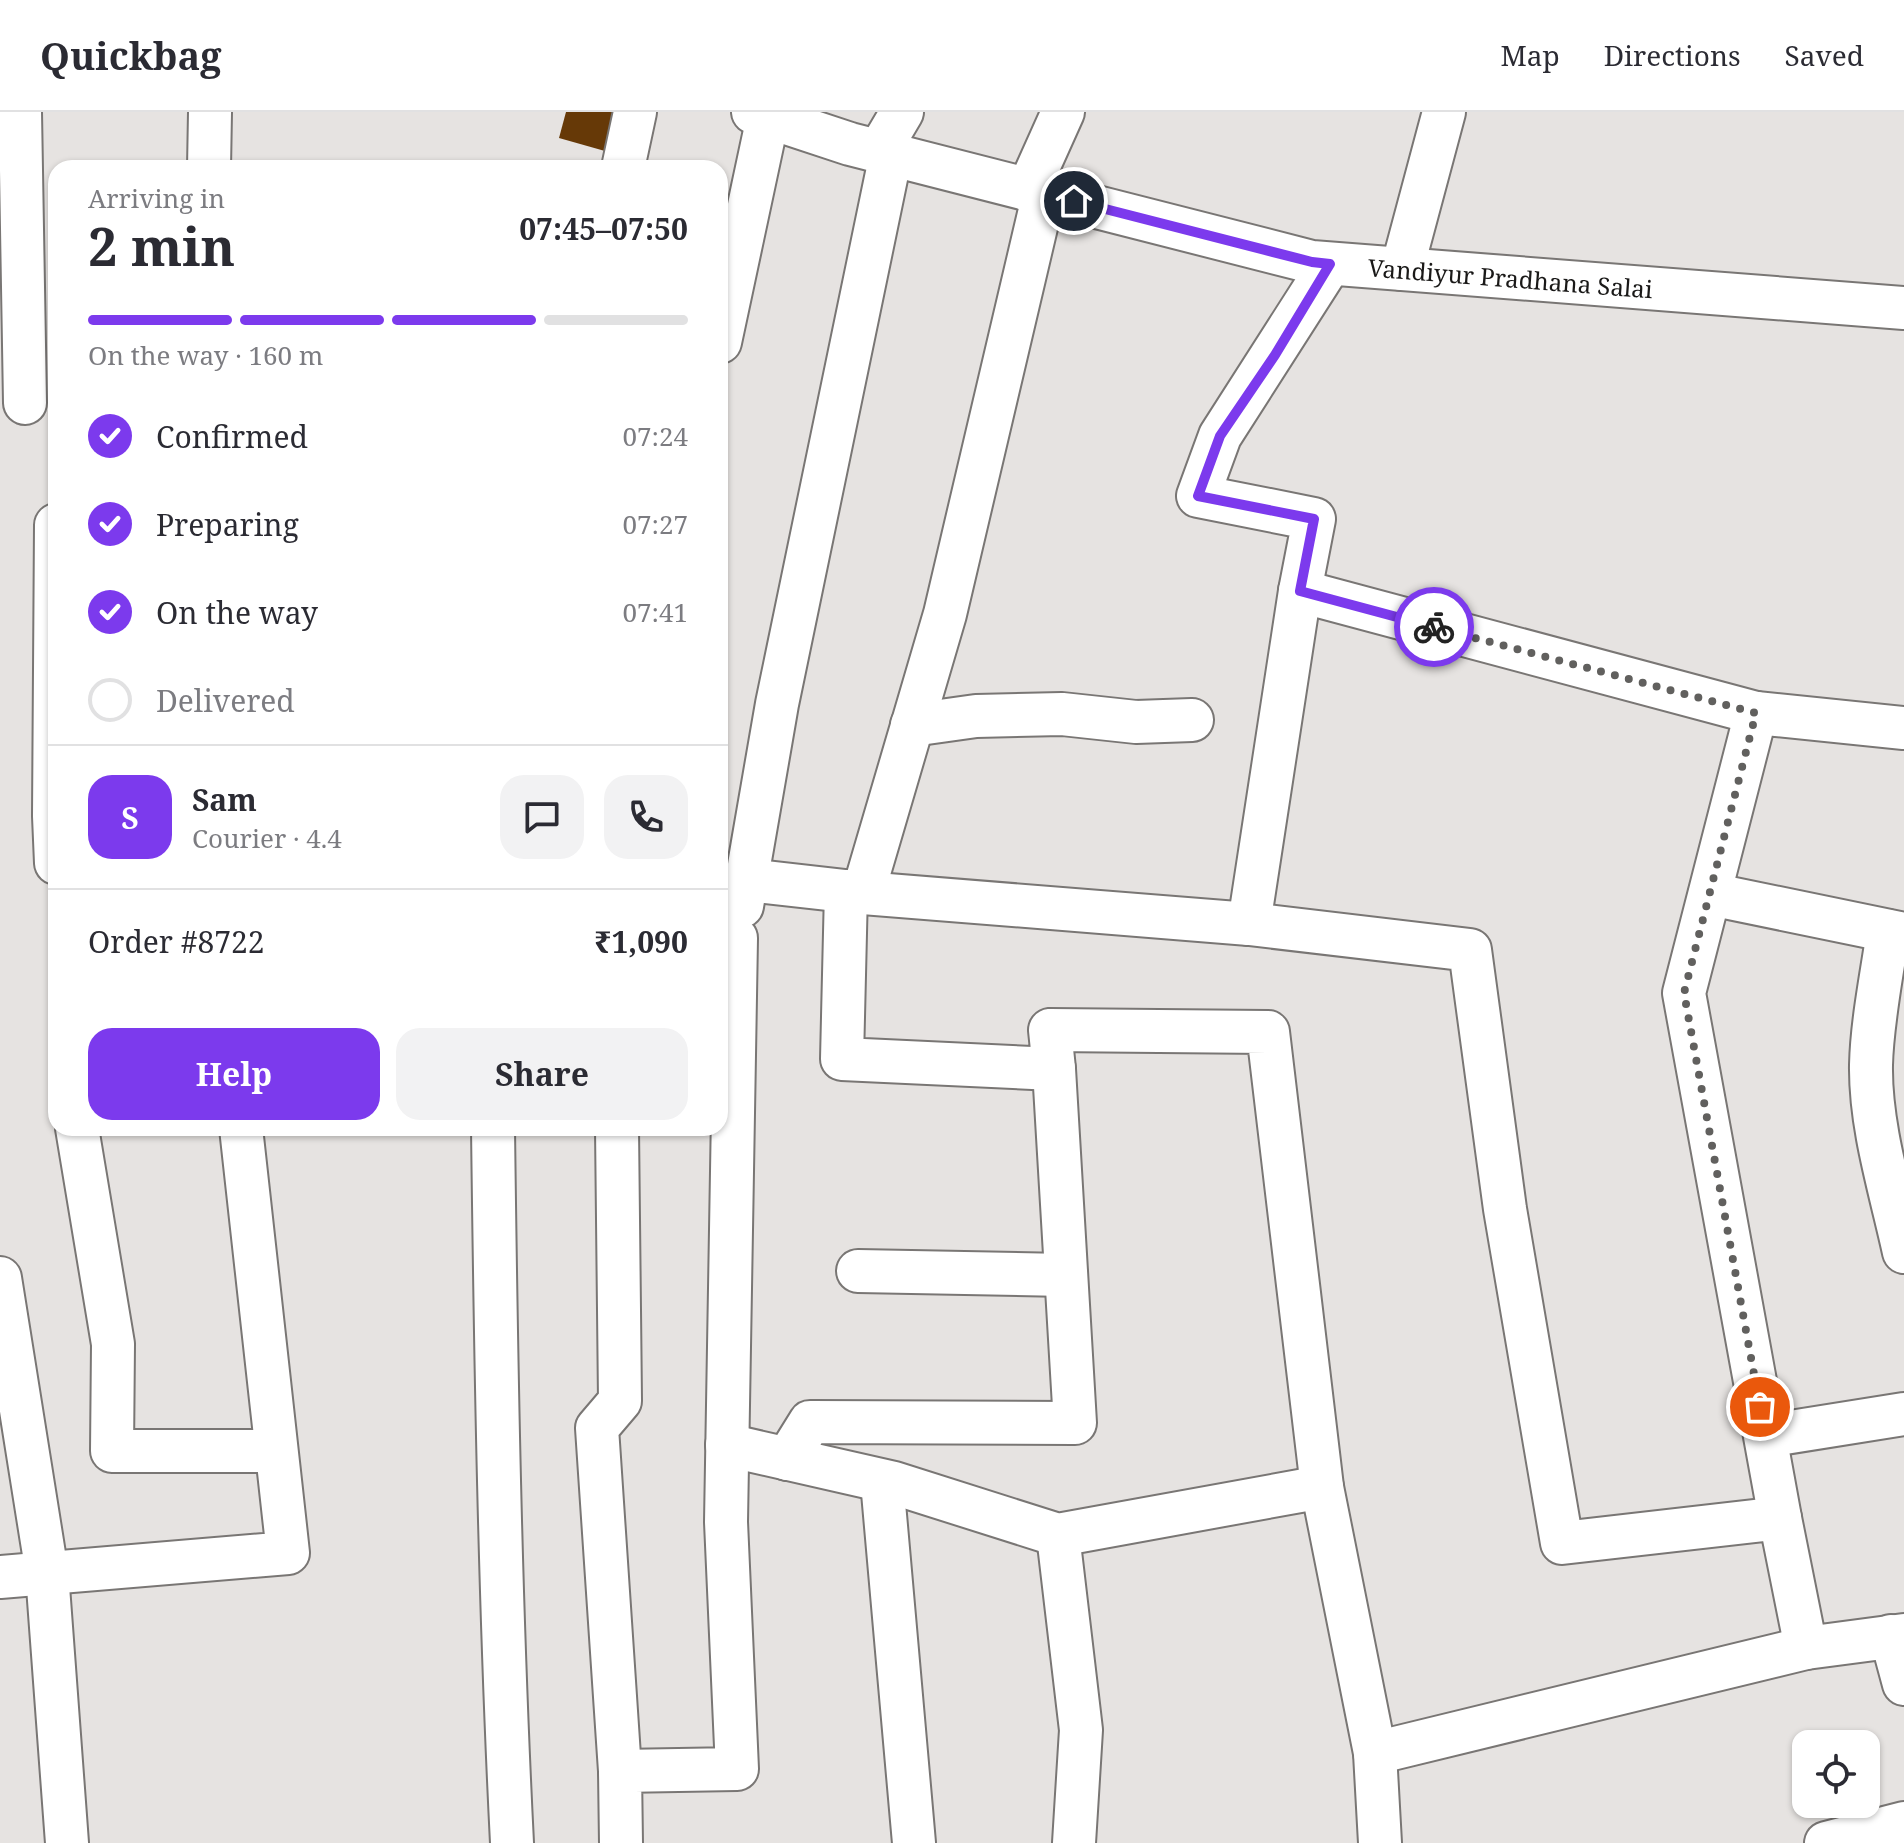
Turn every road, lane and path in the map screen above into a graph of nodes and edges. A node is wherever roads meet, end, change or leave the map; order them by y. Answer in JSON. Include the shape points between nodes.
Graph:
{"nodes":[{"id":1,"x":20,"y":112,"type":"edge"},
{"id":2,"x":210,"y":112,"type":"edge"},
{"id":3,"x":635,"y":112,"type":"edge"},
{"id":4,"x":902,"y":112,"type":"edge"},
{"id":5,"x":1063,"y":112,"type":"edge"},
{"id":6,"x":1444,"y":112,"type":"edge"},
{"id":7,"x":761,"y":114,"type":"edge"},
{"id":8,"x":885,"y":153,"type":"junction"},
{"id":9,"x":209,"y":160,"type":"edge"},
{"id":10,"x":625,"y":160,"type":"edge"},
{"id":11,"x":1036,"y":192,"type":"junction"},
{"id":12,"x":1330,"y":264,"type":"junction"},
{"id":13,"x":1402,"y":269,"type":"junction"},
{"id":14,"x":728,"y":298,"type":"edge"},
{"id":15,"x":1904,"y":308,"type":"edge"},
{"id":16,"x":27,"y":403,"type":"edge"},
{"id":17,"x":1300,"y":591,"type":"junction"},
{"id":18,"x":1756,"y":713,"type":"junction"},
{"id":19,"x":1192,"y":720,"type":"dead end"},
{"id":20,"x":912,"y":725,"type":"junction"},
{"id":21,"x":1904,"y":728,"type":"edge"},
{"id":22,"x":747,"y":880,"type":"junction"},
{"id":23,"x":855,"y":892,"type":"junction"},
{"id":24,"x":1710,"y":894,"type":"junction"},
{"id":25,"x":1249,"y":924,"type":"junction"},
{"id":26,"x":1896,"y":933,"type":"edge"},
{"id":27,"x":728,"y":938,"type":"edge"},
{"id":28,"x":1054,"y":1069,"type":"junction"},
{"id":29,"x":78,"y":1136,"type":"edge"},
{"id":30,"x":242,"y":1136,"type":"edge"},
{"id":31,"x":493,"y":1136,"type":"edge"},
{"id":32,"x":617,"y":1136,"type":"edge"},
{"id":33,"x":726,"y":1136,"type":"edge"},
{"id":34,"x":1904,"y":1252,"type":"edge"},
{"id":35,"x":858,"y":1271,"type":"dead end"},
{"id":36,"x":1066,"y":1275,"type":"junction"},
{"id":37,"x":0,"y":1278,"type":"edge"},
{"id":38,"x":1904,"y":1414,"type":"edge"},
{"id":39,"x":1766,"y":1436,"type":"junction"},
{"id":40,"x":727,"y":1445,"type":"junction"},
{"id":41,"x":276,"y":1451,"type":"junction"},
{"id":42,"x":787,"y":1459,"type":"junction"},
{"id":43,"x":882,"y":1481,"type":"junction"},
{"id":44,"x":1322,"y":1487,"type":"junction"},
{"id":45,"x":1780,"y":1518,"type":"junction"},
{"id":46,"x":1058,"y":1535,"type":"junction"},
{"id":47,"x":47,"y":1573,"type":"junction"},
{"id":48,"x":0,"y":1577,"type":"edge"},
{"id":49,"x":1898,"y":1636,"type":"edge"},
{"id":50,"x":1806,"y":1648,"type":"junction"},
{"id":51,"x":1904,"y":1684,"type":"edge"},
{"id":52,"x":1375,"y":1753,"type":"junction"},
{"id":53,"x":620,"y":1771,"type":"junction"},
{"id":54,"x":1904,"y":1823,"type":"edge"},
{"id":55,"x":67,"y":1843,"type":"edge"},
{"id":56,"x":512,"y":1843,"type":"edge"},
{"id":57,"x":621,"y":1843,"type":"edge"},
{"id":58,"x":914,"y":1843,"type":"edge"},
{"id":59,"x":1074,"y":1843,"type":"edge"},
{"id":60,"x":1380,"y":1843,"type":"edge"},
{"id":61,"x":1826,"y":1843,"type":"edge"}],
"edges":[{"from":1,"to":16,"type":"street"},
{"from":2,"to":9,"type":"street"},
{"from":3,"to":10,"type":"street"},
{"from":4,"to":8,"type":"street"},
{"from":5,"to":11,"type":"street"},
{"from":6,"to":13,"type":"street"},
{"from":7,"to":8,"type":"street","name":"Vandiyur Pradhana Salai"},
{"from":7,"to":14,"type":"street"},
{"from":8,"to":11,"type":"street","name":"Vandiyur Pradhana Salai"},
{"from":8,"to":22,"type":"street"},
{"from":11,"to":12,"type":"street","name":"Vandiyur Pradhana Salai"},
{"from":11,"to":20,"type":"street","via":[[945,614]]},
{"from":12,"to":13,"type":"street","name":"Vandiyur Pradhana Salai"},
{"from":12,"to":17,"type":"street","via":[[1220,436],[1198,496],[1314,519]]},
{"from":13,"to":15,"type":"street","name":"Vandiyur Pradhana Salai"},
{"from":17,"to":18,"type":"street"},
{"from":17,"to":25,"type":"street"},
{"from":18,"to":21,"type":"street"},
{"from":18,"to":24,"type":"street"},
{"from":19,"to":20,"type":"street","via":[[1136,722],[1062,714],[976,716]]},
{"from":20,"to":23,"type":"street"},
{"from":22,"to":23,"type":"street"},
{"from":22,"to":27,"type":"street"},
{"from":23,"to":25,"type":"street"},
{"from":23,"to":28,"type":"street","via":[[842,1059]]},
{"from":24,"to":26,"type":"street"},
{"from":24,"to":39,"type":"street","via":[[1684,993]]},
{"from":25,"to":45,"type":"street","via":[[1470,950],[1505,1209],[1562,1543]]},
{"from":26,"to":34,"type":"street","via":[[1871,1063],[1878,1134]]},
{"from":28,"to":36,"type":"street"},
{"from":28,"to":44,"type":"street","via":[[1050,1030],[1268,1032]]},
{"from":29,"to":41,"type":"street","via":[[113,1344],[112,1451]]},
{"from":30,"to":41,"type":"street"},
{"from":31,"to":56,"type":"street"},
{"from":32,"to":53,"type":"street","via":[[620,1401],[597,1428]]},
{"from":33,"to":40,"type":"street"},
{"from":35,"to":36,"type":"street"},
{"from":36,"to":42,"type":"street","via":[[1075,1423],[810,1422]]},
{"from":37,"to":47,"type":"street"},
{"from":38,"to":39,"type":"street"},
{"from":39,"to":45,"type":"street"},
{"from":40,"to":42,"type":"street"},
{"from":40,"to":53,"type":"street","via":[[737,1769]]},
{"from":41,"to":47,"type":"street","via":[[288,1553]]},
{"from":42,"to":43,"type":"street"},
{"from":43,"to":46,"type":"street"},
{"from":43,"to":58,"type":"street"},
{"from":44,"to":46,"type":"street"},
{"from":44,"to":52,"type":"street"},
{"from":45,"to":50,"type":"street"},
{"from":46,"to":59,"type":"street","via":[[1081,1730]]},
{"from":47,"to":48,"type":"street"},
{"from":47,"to":55,"type":"street"},
{"from":49,"to":50,"type":"street"},
{"from":49,"to":51,"type":"street"},
{"from":50,"to":52,"type":"street"},
{"from":52,"to":60,"type":"street"},
{"from":53,"to":57,"type":"street"},
{"from":54,"to":61,"type":"street"}]}
